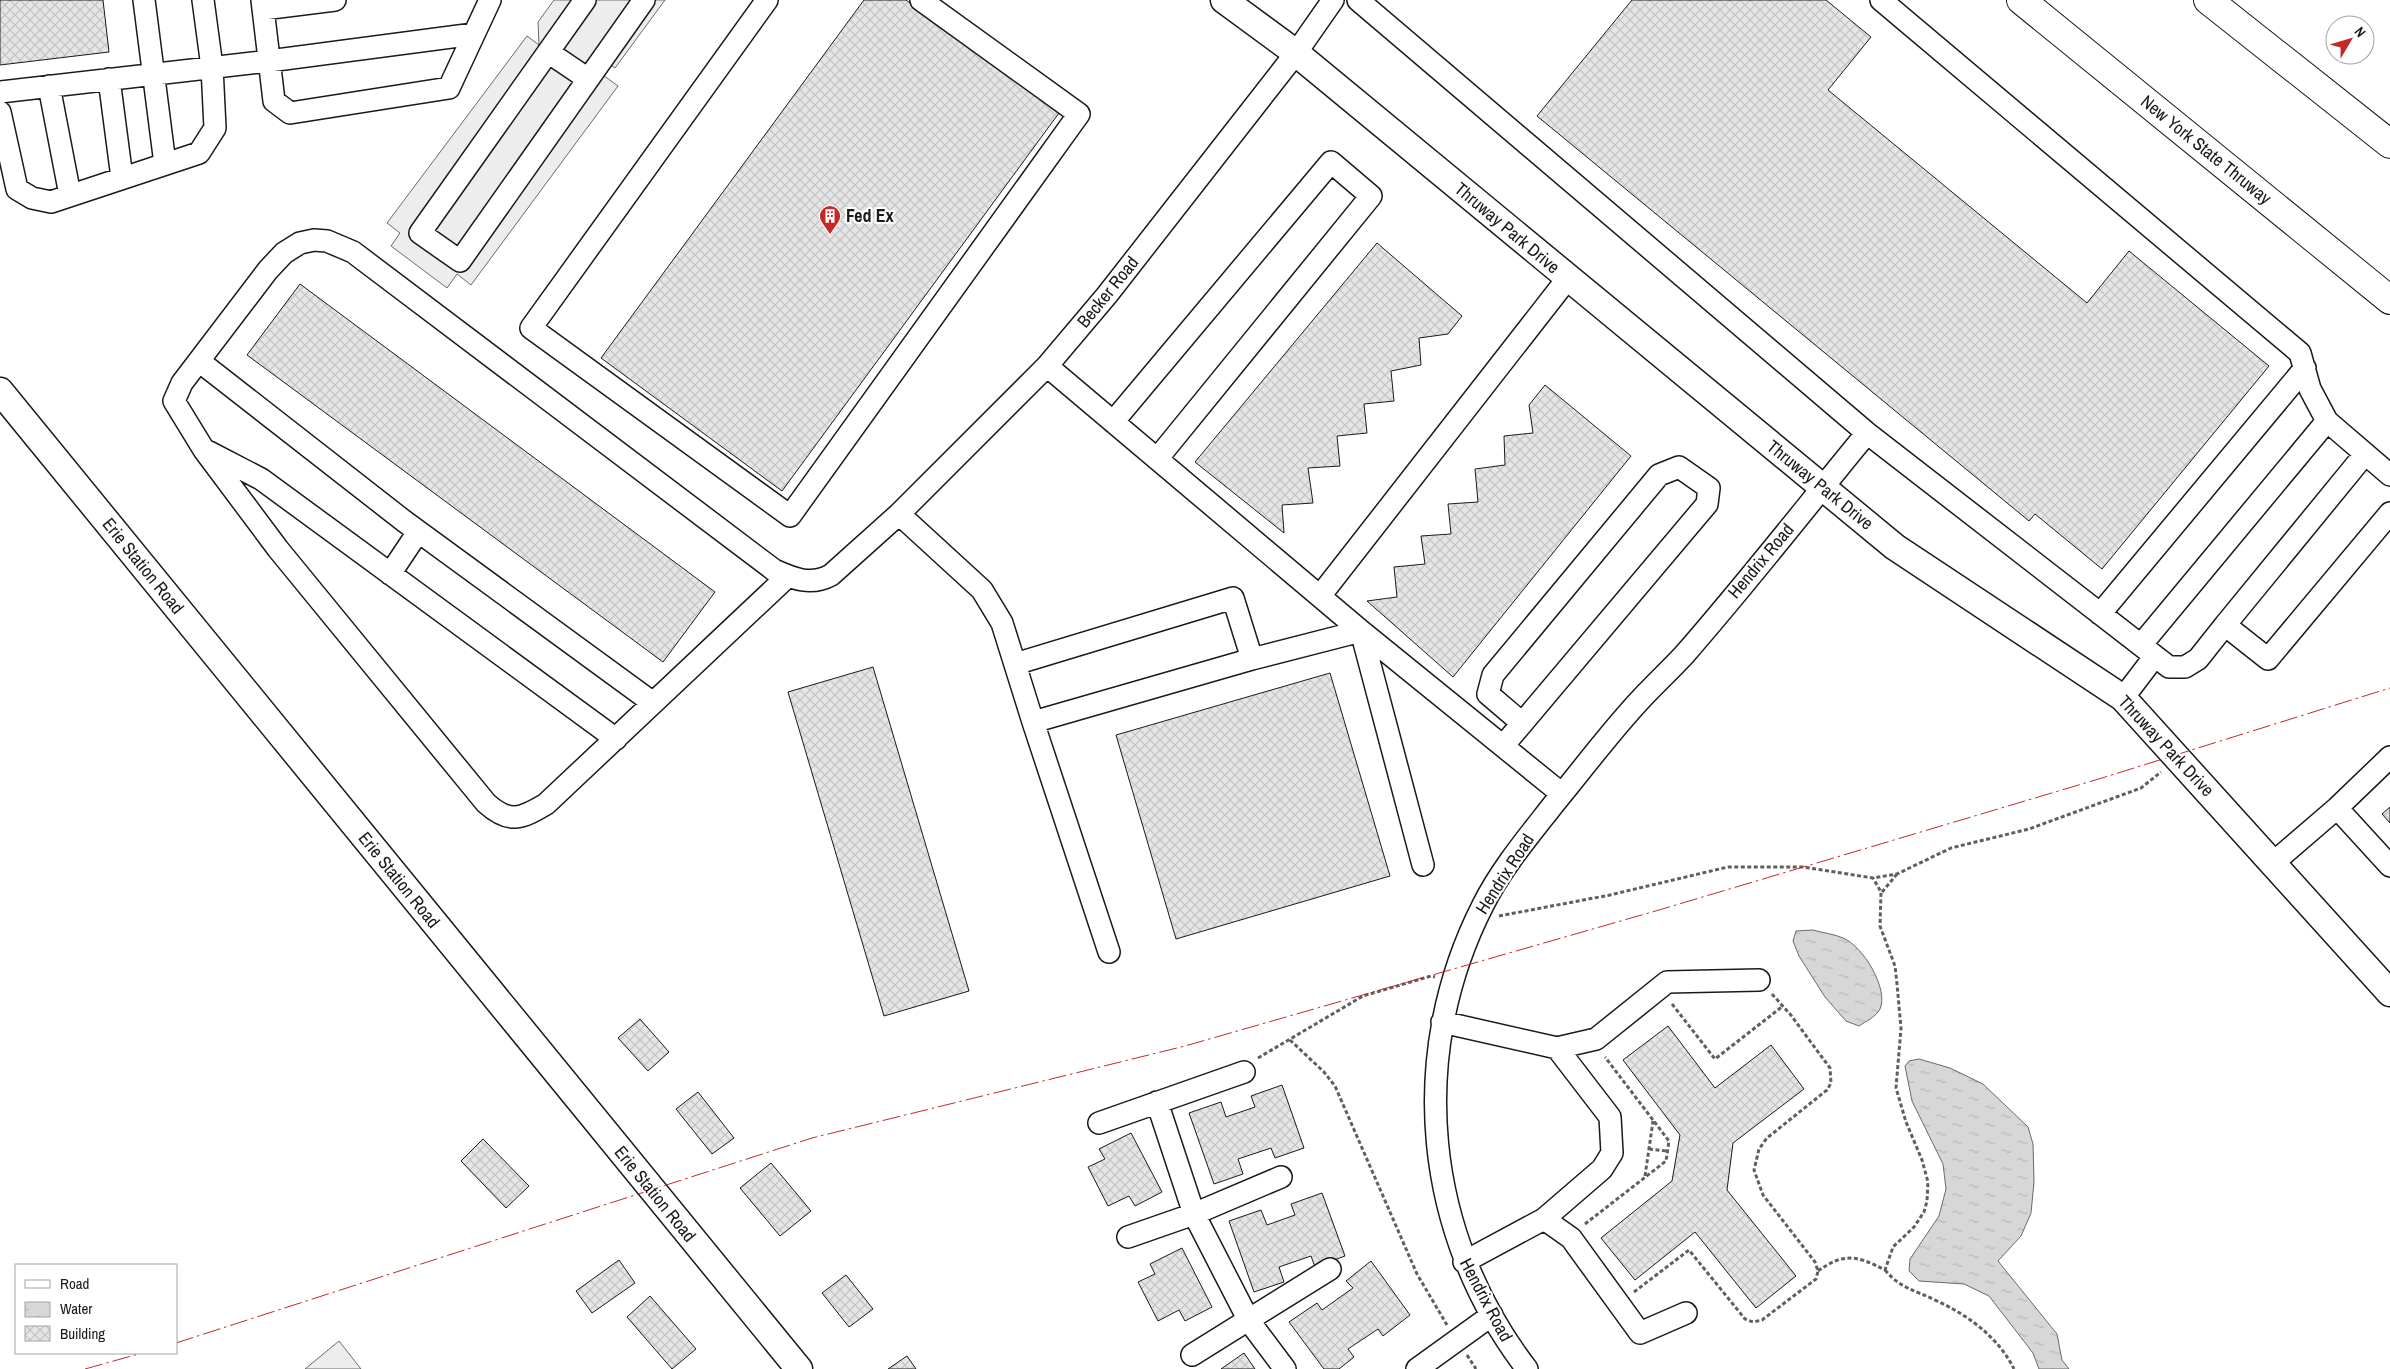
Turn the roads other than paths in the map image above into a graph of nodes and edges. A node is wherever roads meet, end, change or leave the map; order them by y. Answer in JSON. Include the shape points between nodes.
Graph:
{"nodes":[{"id":1,"x":144,"y":0,"type":"edge"},
{"id":2,"x":203,"y":0,"type":"edge"},
{"id":3,"x":335,"y":0,"type":"edge"},
{"id":4,"x":490,"y":0,"type":"edge"},
{"id":5,"x":585,"y":0,"type":"edge"},
{"id":6,"x":644,"y":0,"type":"edge"},
{"id":7,"x":767,"y":0,"type":"edge"},
{"id":8,"x":921,"y":0,"type":"edge"},
{"id":9,"x":1224,"y":0,"type":"edge"},
{"id":10,"x":1333,"y":0,"type":"edge"},
{"id":11,"x":1358,"y":0,"type":"edge"},
{"id":12,"x":1881,"y":0,"type":"edge"},
{"id":13,"x":2021,"y":0,"type":"edge"},
{"id":14,"x":2208,"y":0,"type":"edge"},
{"id":15,"x":262,"y":4,"type":"edge"},
{"id":16,"x":474,"y":34,"type":"junction"},
{"id":17,"x":548,"y":52,"type":"junction"},
{"id":18,"x":1296,"y":53,"type":"junction"},
{"id":19,"x":269,"y":61,"type":"junction"},
{"id":20,"x":212,"y":67,"type":"junction"},
{"id":21,"x":152,"y":74,"type":"junction"},
{"id":22,"x":108,"y":79,"type":"junction"},
{"id":23,"x":588,"y":79,"type":"junction"},
{"id":24,"x":49,"y":86,"type":"junction"},
{"id":25,"x":0,"y":92,"type":"edge"},
{"id":26,"x":0,"y":112,"type":"edge"},
{"id":27,"x":2390,"y":144,"type":"edge"},
{"id":28,"x":165,"y":164,"type":"junction"},
{"id":29,"x":122,"y":178,"type":"junction"},
{"id":30,"x":70,"y":195,"type":"junction"},
{"id":31,"x":1568,"y":278,"type":"junction"},
{"id":32,"x":2390,"y":300,"type":"edge"},
{"id":33,"x":199,"y":361,"type":"junction"},
{"id":34,"x":1047,"y":366,"type":"junction"},
{"id":35,"x":2304,"y":368,"type":"junction"},
{"id":36,"x":0,"y":391,"type":"edge"},
{"id":37,"x":2326,"y":421,"type":"junction"},
{"id":38,"x":1114,"y":422,"type":"junction"},
{"id":39,"x":1867,"y":433,"type":"junction"},
{"id":40,"x":204,"y":450,"type":"junction"},
{"id":41,"x":2365,"y":454,"type":"junction"},
{"id":42,"x":1157,"y":459,"type":"junction"},
{"id":43,"x":2390,"y":475,"type":"edge"},
{"id":44,"x":1822,"y":487,"type":"junction"},
{"id":45,"x":2390,"y":513,"type":"edge"},
{"id":46,"x":899,"y":514,"type":"junction"},
{"id":47,"x":418,"y":532,"type":"junction"},
{"id":48,"x":390,"y":574,"type":"junction"},
{"id":49,"x":788,"y":576,"type":"junction"},
{"id":50,"x":1320,"y":596,"type":"junction"},
{"id":51,"x":2100,"y":614,"type":"junction"},
{"id":52,"x":2225,"y":625,"type":"junction"},
{"id":53,"x":1361,"y":631,"type":"junction"},
{"id":54,"x":2148,"y":651,"type":"junction"},
{"id":55,"x":1252,"y":659,"type":"junction"},
{"id":56,"x":1015,"y":664,"type":"junction"},
{"id":57,"x":2123,"y":698,"type":"junction"},
{"id":58,"x":653,"y":703,"type":"junction"},
{"id":59,"x":1033,"y":722,"type":"junction"},
{"id":60,"x":1522,"y":723,"type":"junction"},
{"id":61,"x":616,"y":738,"type":"junction"},
{"id":62,"x":1503,"y":746,"type":"junction"},
{"id":63,"x":2390,"y":757,"type":"edge"},
{"id":64,"x":1562,"y":794,"type":"junction"},
{"id":65,"x":2337,"y":808,"type":"junction"},
{"id":66,"x":2273,"y":863,"type":"junction"},
{"id":67,"x":1423,"y":865,"type":"dead end"},
{"id":68,"x":2390,"y":866,"type":"edge"},
{"id":69,"x":1109,"y":952,"type":"dead end"},
{"id":70,"x":1759,"y":980,"type":"road end"},
{"id":71,"x":2390,"y":993,"type":"edge"},
{"id":72,"x":1442,"y":1022,"type":"junction"},
{"id":73,"x":1558,"y":1048,"type":"junction"},
{"id":74,"x":1244,"y":1072,"type":"road end"},
{"id":75,"x":1157,"y":1102,"type":"junction"},
{"id":76,"x":1099,"y":1123,"type":"dead end"},
{"id":77,"x":1281,"y":1177,"type":"dead end"},
{"id":78,"x":1194,"y":1214,"type":"junction"},
{"id":79,"x":1544,"y":1219,"type":"junction"},
{"id":80,"x":1128,"y":1237,"type":"dead end"},
{"id":81,"x":1464,"y":1262,"type":"junction"},
{"id":82,"x":1330,"y":1269,"type":"dead end"},
{"id":83,"x":1686,"y":1313,"type":"dead end"},
{"id":84,"x":1492,"y":1315,"type":"junction"},
{"id":85,"x":1249,"y":1321,"type":"junction"},
{"id":86,"x":1192,"y":1355,"type":"dead end"},
{"id":87,"x":799,"y":1369,"type":"edge"},
{"id":88,"x":1285,"y":1369,"type":"edge"},
{"id":89,"x":1417,"y":1369,"type":"edge"},
{"id":90,"x":1527,"y":1369,"type":"edge"}],
"edges":[{"from":1,"to":21,"type":"street"},
{"from":2,"to":20,"type":"street"},
{"from":3,"to":15,"type":"street"},
{"from":4,"to":16,"type":"street"},
{"from":5,"to":17,"type":"street"},
{"from":6,"to":23,"type":"street"},
{"from":7,"to":8,"type":"street","via":[[531,328],[790,516],[1079,114]]},
{"from":9,"to":18,"type":"main road","name":"Thruway Park Drive"},
{"from":10,"to":18,"type":"street","name":"Becker Road"},
{"from":11,"to":39,"type":"street"},
{"from":12,"to":35,"type":"street","via":[[2300,353]]},
{"from":13,"to":32,"type":"highway","name":"New York State Thruway"},
{"from":14,"to":27,"type":"highway"},
{"from":15,"to":19,"type":"street"},
{"from":16,"to":19,"type":"street"},
{"from":16,"to":19,"type":"street","via":[[449,88],[290,113],[274,101]]},
{"from":17,"to":23,"type":"street"},
{"from":17,"to":23,"type":"street","via":[[420,232],[460,261]]},
{"from":18,"to":31,"type":"main road","name":"Thruway Park Drive"},
{"from":18,"to":34,"type":"street","name":"Becker Road","via":[[1107,295]]},
{"from":19,"to":20,"type":"street"},
{"from":20,"to":21,"type":"street"},
{"from":20,"to":28,"type":"street","via":[[215,128],[199,153]]},
{"from":21,"to":22,"type":"street"},
{"from":21,"to":28,"type":"street"},
{"from":22,"to":24,"type":"street"},
{"from":22,"to":29,"type":"street"},
{"from":24,"to":25,"type":"street"},
{"from":24,"to":30,"type":"street"},
{"from":26,"to":30,"type":"street","via":[[17,189],[32,198],[51,202]]},
{"from":28,"to":29,"type":"street"},
{"from":29,"to":30,"type":"street"},
{"from":31,"to":44,"type":"main road","name":"Thruway Park Drive"},
{"from":31,"to":50,"type":"street"},
{"from":33,"to":40,"type":"street","name":"Becker Road","via":[[182,383],[174,402]]},
{"from":33,"to":47,"type":"street"},
{"from":33,"to":49,"type":"street","name":"Becker Road","via":[[284,252],[300,243],[327,241],[353,252],[774,570]]},
{"from":34,"to":38,"type":"street"},
{"from":34,"to":46,"type":"street","name":"Becker Road"},
{"from":35,"to":37,"type":"street","via":[[2310,389]]},
{"from":35,"to":51,"type":"street"},
{"from":36,"to":87,"type":"main road","name":"Erie Station Road"},
{"from":37,"to":41,"type":"street"},
{"from":37,"to":54,"type":"street"},
{"from":38,"to":42,"type":"street"},
{"from":38,"to":42,"type":"street","via":[[1331,162],[1371,196]]},
{"from":39,"to":44,"type":"street","name":"Hendrix Road"},
{"from":39,"to":51,"type":"street"},
{"from":40,"to":48,"type":"street","via":[[261,479]]},
{"from":40,"to":61,"type":"street","via":[[278,549],[495,812],[507,818],[518,818],[546,804]]},
{"from":41,"to":43,"type":"street"},
{"from":41,"to":52,"type":"street"},
{"from":42,"to":50,"type":"street"},
{"from":44,"to":57,"type":"main road","name":"Thruway Park Drive","via":[[1895,547]]},
{"from":44,"to":64,"type":"street","name":"Hendrix Road","via":[[1683,655],[1640,700]]},
{"from":45,"to":52,"type":"street","via":[[2268,659]]},
{"from":46,"to":49,"type":"street","name":"Becker Road","via":[[823,580],[809,582]]},
{"from":46,"to":56,"type":"street","via":[[982,590],[1002,622]]},
{"from":47,"to":48,"type":"street"},
{"from":47,"to":58,"type":"street"},
{"from":48,"to":61,"type":"street"},
{"from":49,"to":58,"type":"street"},
{"from":50,"to":53,"type":"street"},
{"from":51,"to":54,"type":"street"},
{"from":52,"to":54,"type":"street","via":[[2198,659],[2185,667],[2169,667]]},
{"from":53,"to":55,"type":"street"},
{"from":53,"to":62,"type":"street"},
{"from":53,"to":67,"type":"street"},
{"from":54,"to":57,"type":"street"},
{"from":55,"to":56,"type":"street","via":[[1233,598]]},
{"from":55,"to":59,"type":"street"},
{"from":56,"to":59,"type":"street"},
{"from":57,"to":66,"type":"main road","name":"Thruway Park Drive"},
{"from":58,"to":61,"type":"street"},
{"from":59,"to":69,"type":"street"},
{"from":60,"to":60,"type":"street","via":[[1707,504],[1708,488],[1679,467],[1659,475],[1493,675],[1488,694]]},
{"from":60,"to":62,"type":"street"},
{"from":62,"to":64,"type":"street"},
{"from":63,"to":65,"type":"street"},
{"from":64,"to":72,"type":"street","name":"Hendrix Road","via":[[1503,871],[1479,914],[1453,981]]},
{"from":65,"to":66,"type":"street"},
{"from":65,"to":68,"type":"street"},
{"from":66,"to":71,"type":"main road","name":"Thruway Park Drive"},
{"from":70,"to":73,"type":"street","via":[[1666,982],[1596,1039]]},
{"from":72,"to":73,"type":"street"},
{"from":72,"to":81,"type":"street","name":"Hendrix Road","via":[[1434,1108],[1437,1150]]},
{"from":73,"to":79,"type":"street","via":[[1610,1117],[1612,1152],[1602,1169]]},
{"from":74,"to":75,"type":"street"},
{"from":75,"to":76,"type":"street"},
{"from":75,"to":78,"type":"street"},
{"from":77,"to":78,"type":"street"},
{"from":78,"to":80,"type":"street"},
{"from":78,"to":85,"type":"street"},
{"from":79,"to":81,"type":"street"},
{"from":79,"to":83,"type":"street","via":[[1571,1238],[1640,1333]]},
{"from":81,"to":84,"type":"street","name":"Hendrix Road"},
{"from":82,"to":85,"type":"street"},
{"from":84,"to":89,"type":"street"},
{"from":84,"to":90,"type":"street","name":"Hendrix Road"},
{"from":85,"to":86,"type":"street"},
{"from":85,"to":88,"type":"street"}]}
